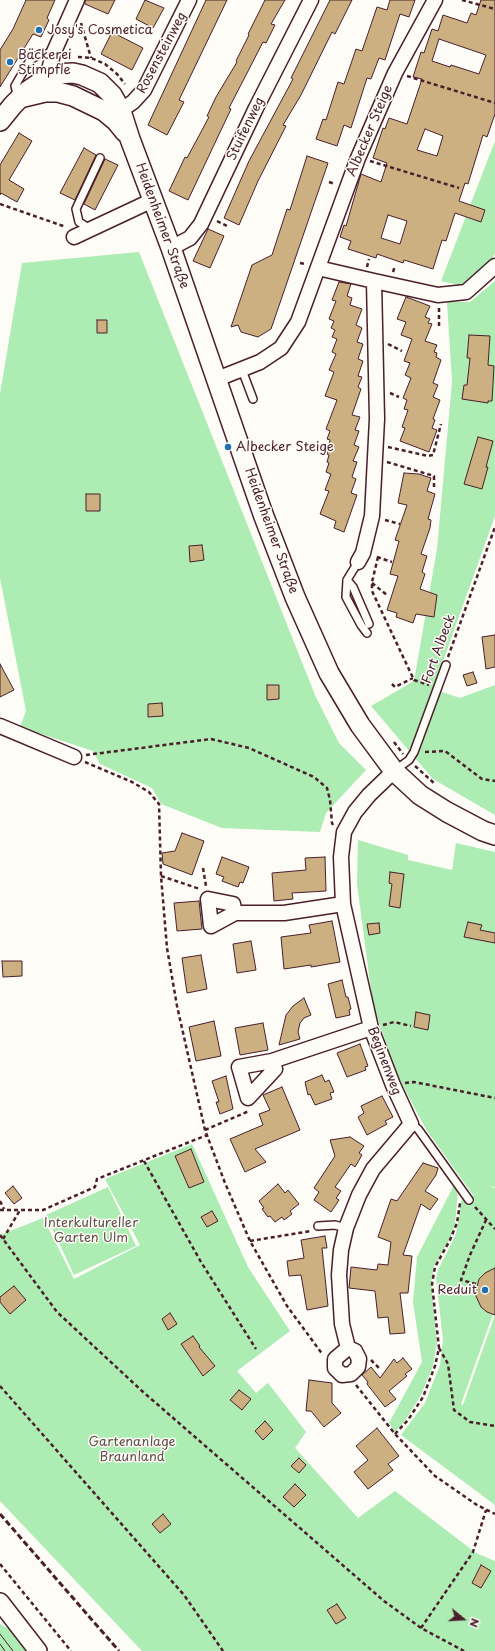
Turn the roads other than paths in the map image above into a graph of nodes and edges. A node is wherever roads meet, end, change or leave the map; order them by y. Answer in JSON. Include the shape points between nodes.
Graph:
{"nodes":[{"id":1,"x":77,"y":0,"type":"edge"},
{"id":2,"x":189,"y":0,"type":"edge"},
{"id":3,"x":311,"y":0,"type":"edge"},
{"id":4,"x":435,"y":0,"type":"edge"},
{"id":5,"x":53,"y":54,"type":"junction"},
{"id":6,"x":45,"y":85,"type":"junction"},
{"id":7,"x":18,"y":99,"type":"junction"},
{"id":8,"x":116,"y":114,"type":"junction"},
{"id":9,"x":0,"y":121,"type":"edge"},
{"id":10,"x":100,"y":158,"type":"dead end"},
{"id":11,"x":153,"y":200,"type":"junction"},
{"id":12,"x":96,"y":227,"type":"junction"},
{"id":13,"x":79,"y":235,"type":"road end"},
{"id":14,"x":171,"y":248,"type":"junction"},
{"id":15,"x":495,"y":266,"type":"edge"},
{"id":16,"x":318,"y":268,"type":"junction"},
{"id":17,"x":374,"y":282,"type":"junction"},
{"id":18,"x":242,"y":370,"type":"junction"},
{"id":19,"x":217,"y":378,"type":"junction"},
{"id":20,"x":253,"y":398,"type":"dead end"},
{"id":21,"x":358,"y":562,"type":"joint"},
{"id":22,"x":347,"y":580,"type":"junction"},
{"id":23,"x":369,"y":624,"type":"dead end"},
{"id":24,"x":367,"y":633,"type":"dead end"},
{"id":25,"x":446,"y":664,"type":"road end"},
{"id":26,"x":0,"y":726,"type":"edge"},
{"id":27,"x":74,"y":756,"type":"road end"},
{"id":28,"x":401,"y":765,"type":"junction"},
{"id":29,"x":495,"y":835,"type":"edge"},
{"id":30,"x":343,"y":904,"type":"junction"},
{"id":31,"x":235,"y":913,"type":"junction"},
{"id":32,"x":371,"y":1028,"type":"junction"},
{"id":33,"x":272,"y":1061,"type":"dead end"},
{"id":34,"x":411,"y":1124,"type":"junction"},
{"id":35,"x":469,"y":1200,"type":"road end"},
{"id":36,"x":318,"y":1226,"type":"road end"},
{"id":37,"x":346,"y":1228,"type":"junction"},
{"id":38,"x":348,"y":1348,"type":"junction"},
{"id":39,"x":2,"y":1606,"type":"edge"},
{"id":40,"x":38,"y":1651,"type":"edge"}],
"edges":[{"from":1,"to":5,"type":"street"},
{"from":2,"to":8,"type":"street","name":"Rosensteinweg","via":[[144,90]]},
{"from":3,"to":14,"type":"street","name":"Stuifenweg","via":[[256,108],[202,224],[190,238]]},
{"from":4,"to":16,"type":"street","name":"Albecker Steige","via":[[395,73],[358,158]]},
{"from":5,"to":6,"type":"street"},
{"from":5,"to":7,"type":"lane","via":[[40,54],[30,60],[15,86]]},
{"from":6,"to":7,"type":"main road","name":"Heidenheimer Straße"},
{"from":6,"to":8,"type":"main road","name":"Heidenheimer Straße"},
{"from":7,"to":9,"type":"main road"},
{"from":8,"to":11,"type":"main road","name":"Heidenheimer Straße","via":[[130,140]]},
{"from":10,"to":12,"type":"lane","via":[[76,209],[79,222],[87,227]]},
{"from":11,"to":12,"type":"street"},
{"from":11,"to":14,"type":"main road","name":"Heidenheimer Straße"},
{"from":12,"to":13,"type":"street"},
{"from":14,"to":19,"type":"main road","name":"Heidenheimer Straße"},
{"from":15,"to":17,"type":"street","via":[[466,292],[438,295]]},
{"from":16,"to":17,"type":"street"},
{"from":16,"to":18,"type":"street","name":"Albecker Steige","via":[[298,322],[281,348]]},
{"from":17,"to":21,"type":"street","via":[[376,451],[372,516],[363,553]]},
{"from":18,"to":19,"type":"street","name":"Albecker Steige"},
{"from":18,"to":20,"type":"lane"},
{"from":19,"to":28,"type":"main road","name":"Heidenheimer Straße","via":[[295,597],[329,673],[360,725]]},
{"from":21,"to":22,"type":"lane"},
{"from":22,"to":23,"type":"lane","via":[[353,587]]},
{"from":22,"to":24,"type":"lane","via":[[346,596]]},
{"from":25,"to":28,"type":"lane","name":"Fort Albeck","via":[[414,752]]},
{"from":26,"to":27,"type":"street"},
{"from":28,"to":29,"type":"main road","name":"Heidenheimer Straße","via":[[420,795],[447,812]]},
{"from":28,"to":30,"type":"street","name":"Beginenweg","via":[[369,795],[355,812],[344,832],[341,858]]},
{"from":30,"to":31,"type":"street","via":[[284,913]]},
{"from":30,"to":32,"type":"street","name":"Beginenweg"},
{"from":31,"to":31,"type":"street","via":[[211,926],[208,899],[233,904]]},
{"from":32,"to":33,"type":"street"},
{"from":32,"to":34,"type":"street","name":"Beginenweg"},
{"from":34,"to":35,"type":"lane","via":[[418,1129]]},
{"from":34,"to":37,"type":"street","via":[[373,1169],[358,1195]]},
{"from":36,"to":37,"type":"lane","via":[[335,1225]]},
{"from":37,"to":38,"type":"street","via":[[338,1275],[342,1324]]},
{"from":38,"to":38,"type":"street","via":[[335,1359],[335,1368],[342,1375],[351,1374],[358,1368],[359,1359],[355,1351]]},
{"from":39,"to":40,"type":"street"}]}
